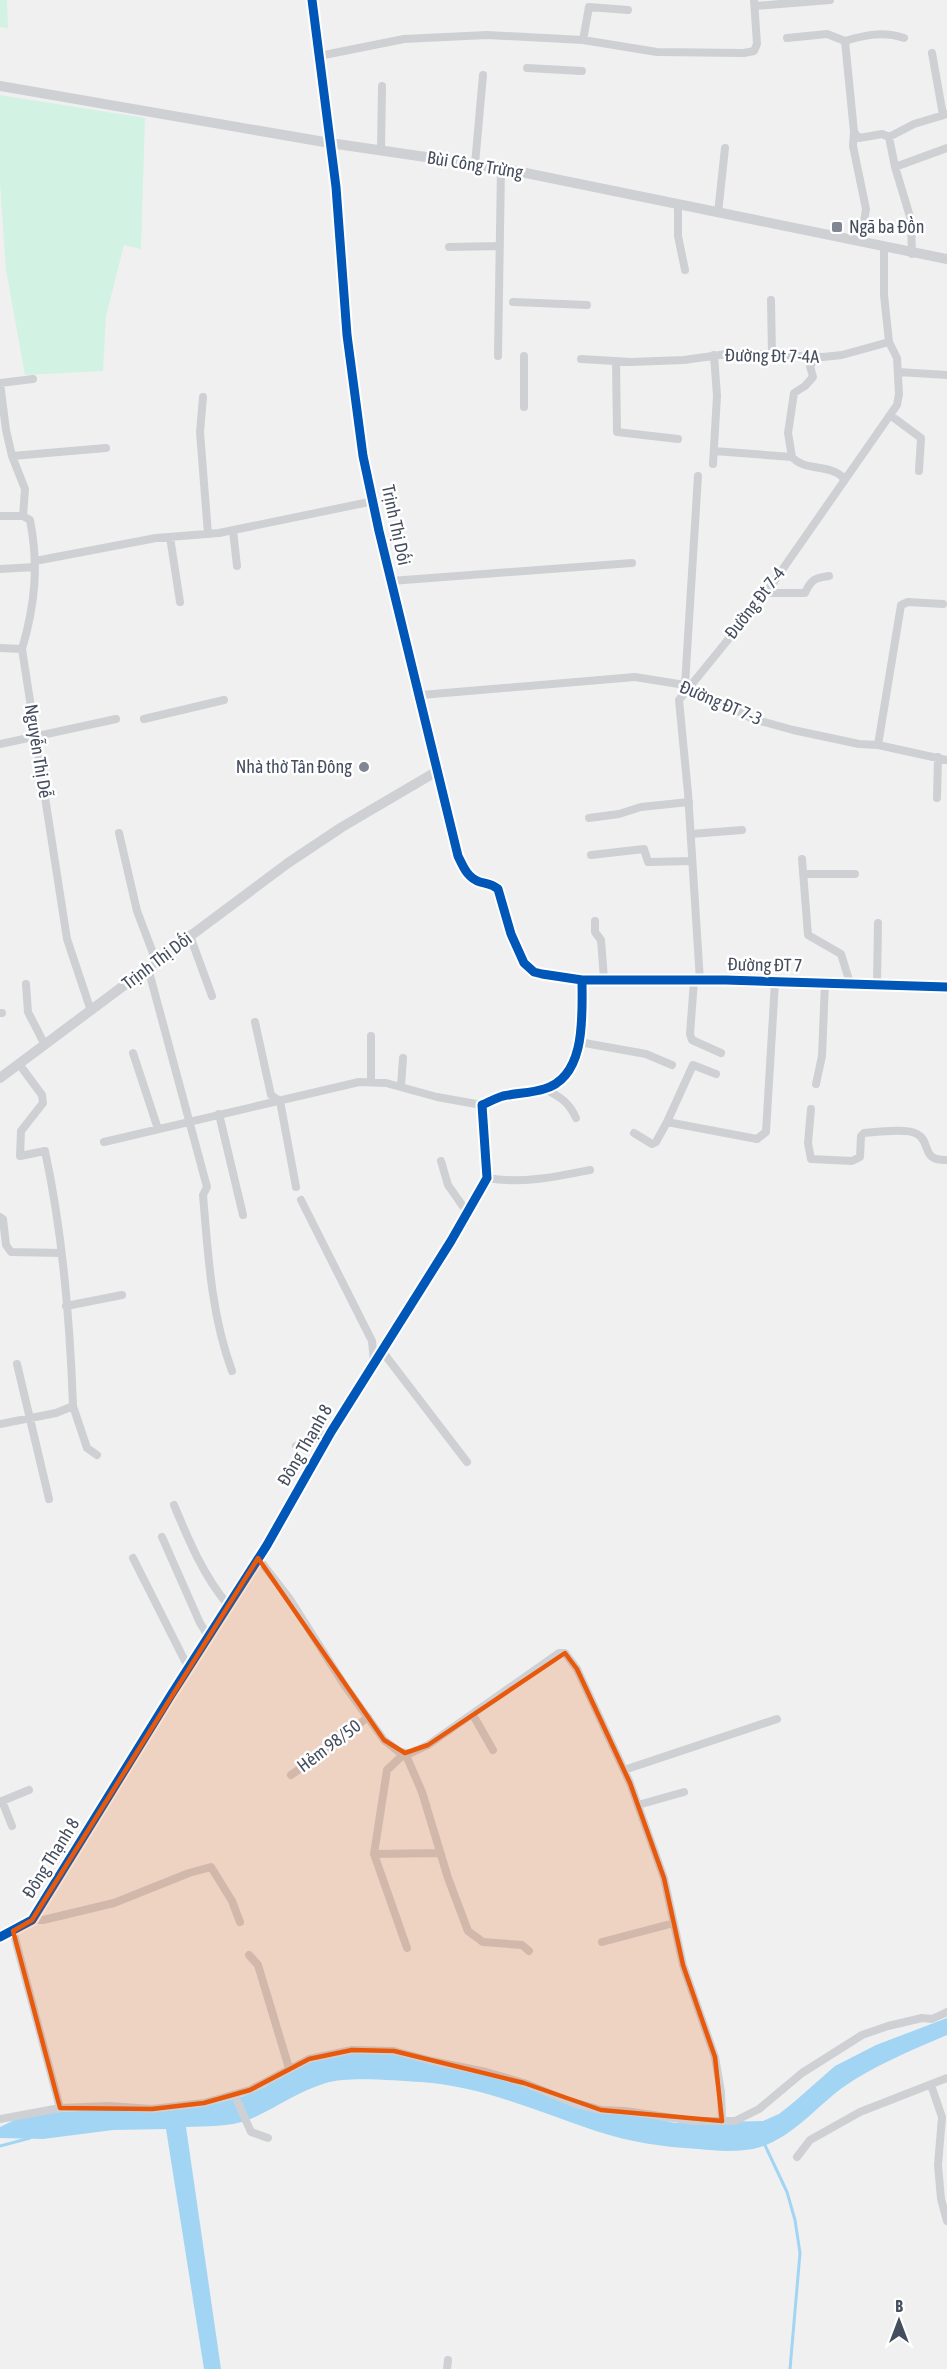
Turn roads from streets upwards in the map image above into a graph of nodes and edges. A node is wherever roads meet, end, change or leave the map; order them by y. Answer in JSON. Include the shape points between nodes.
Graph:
{"nodes":[{"id":1,"x":312,"y":0,"type":"edge"},
{"id":2,"x":830,"y":0,"type":"edge"},
{"id":3,"x":755,"y":3,"type":"edge"},
{"id":4,"x":628,"y":10,"type":"dead end"},
{"id":5,"x":787,"y":38,"type":"dead end"},
{"id":6,"x":904,"y":38,"type":"dead end"},
{"id":7,"x":583,"y":40,"type":"junction"},
{"id":8,"x":845,"y":41,"type":"junction"},
{"id":9,"x":932,"y":52,"type":"dead end"},
{"id":10,"x":319,"y":56,"type":"junction"},
{"id":11,"x":527,"y":68,"type":"dead end"},
{"id":12,"x":582,"y":71,"type":"dead end"},
{"id":13,"x":483,"y":75,"type":"dead end"},
{"id":14,"x":0,"y":86,"type":"edge"},
{"id":15,"x":382,"y":86,"type":"dead end"},
{"id":16,"x":945,"y":115,"type":"edge"},
{"id":17,"x":854,"y":132,"type":"junction"},
{"id":18,"x":890,"y":137,"type":"junction"},
{"id":19,"x":330,"y":143,"type":"junction"},
{"id":20,"x":725,"y":148,"type":"dead end"},
{"id":21,"x":947,"y":148,"type":"edge"},
{"id":22,"x":381,"y":151,"type":"junction"},
{"id":23,"x":475,"y":164,"type":"junction"},
{"id":24,"x":895,"y":167,"type":"junction"},
{"id":25,"x":501,"y":168,"type":"junction"},
{"id":26,"x":678,"y":205,"type":"junction"},
{"id":27,"x":718,"y":213,"type":"junction"},
{"id":28,"x":861,"y":242,"type":"junction"},
{"id":29,"x":500,"y":246,"type":"junction"},
{"id":30,"x":884,"y":246,"type":"junction"},
{"id":31,"x":449,"y":247,"type":"dead end"},
{"id":32,"x":912,"y":254,"type":"junction"},
{"id":33,"x":947,"y":259,"type":"edge"},
{"id":34,"x":685,"y":270,"type":"dead end"},
{"id":35,"x":771,"y":300,"type":"dead end"},
{"id":36,"x":513,"y":303,"type":"dead end"},
{"id":37,"x":586,"y":304,"type":"dead end"},
{"id":38,"x":889,"y":342,"type":"junction"},
{"id":39,"x":714,"y":355,"type":"junction"},
{"id":40,"x":772,"y":355,"type":"junction"},
{"id":41,"x":498,"y":356,"type":"dead end"},
{"id":42,"x":524,"y":356,"type":"dead end"},
{"id":43,"x":816,"y":357,"type":"junction"},
{"id":44,"x":581,"y":359,"type":"dead end"},
{"id":45,"x":616,"y":361,"type":"junction"},
{"id":46,"x":898,"y":372,"type":"junction"},
{"id":47,"x":947,"y":375,"type":"edge"},
{"id":48,"x":33,"y":379,"type":"dead end"},
{"id":49,"x":203,"y":397,"type":"dead end"},
{"id":50,"x":524,"y":407,"type":"dead end"},
{"id":51,"x":890,"y":416,"type":"junction"},
{"id":52,"x":678,"y":439,"type":"dead end"},
{"id":53,"x":106,"y":448,"type":"dead end"},
{"id":54,"x":714,"y":451,"type":"junction"},
{"id":55,"x":12,"y":456,"type":"junction"},
{"id":56,"x":792,"y":457,"type":"junction"},
{"id":57,"x":713,"y":464,"type":"dead end"},
{"id":58,"x":919,"y":471,"type":"dead end"},
{"id":59,"x":698,"y":476,"type":"dead end"},
{"id":60,"x":844,"y":478,"type":"junction"},
{"id":61,"x":374,"y":501,"type":"junction"},
{"id":62,"x":0,"y":516,"type":"edge"},
{"id":63,"x":23,"y":516,"type":"junction"},
{"id":64,"x":232,"y":530,"type":"junction"},
{"id":65,"x":208,"y":534,"type":"junction"},
{"id":66,"x":170,"y":537,"type":"junction"},
{"id":67,"x":632,"y":563,"type":"dead end"},
{"id":68,"x":35,"y":564,"type":"junction"},
{"id":69,"x":237,"y":566,"type":"dead end"},
{"id":70,"x":0,"y":569,"type":"edge"},
{"id":71,"x":829,"y":576,"type":"dead end"},
{"id":72,"x":391,"y":581,"type":"junction"},
{"id":73,"x":766,"y":593,"type":"junction"},
{"id":74,"x":180,"y":602,"type":"dead end"},
{"id":75,"x":943,"y":604,"type":"dead end"},
{"id":76,"x":0,"y":648,"type":"edge"},
{"id":77,"x":22,"y":650,"type":"junction"},
{"id":78,"x":687,"y":686,"type":"junction"},
{"id":79,"x":421,"y":694,"type":"junction"},
{"id":80,"x":224,"y":700,"type":"dead end"},
{"id":81,"x":144,"y":718,"type":"dead end"},
{"id":82,"x":116,"y":719,"type":"dead end"},
{"id":83,"x":36,"y":736,"type":"junction"},
{"id":84,"x":0,"y":744,"type":"edge"},
{"id":85,"x":878,"y":745,"type":"junction"},
{"id":86,"x":943,"y":758,"type":"edge"},
{"id":87,"x":439,"y":770,"type":"junction"},
{"id":88,"x":937,"y":798,"type":"dead end"},
{"id":89,"x":689,"y":802,"type":"junction"},
{"id":90,"x":589,"y":818,"type":"dead end"},
{"id":91,"x":742,"y":830,"type":"dead end"},
{"id":92,"x":119,"y":833,"type":"dead end"},
{"id":93,"x":691,"y":834,"type":"junction"},
{"id":94,"x":591,"y":855,"type":"dead end"},
{"id":95,"x":802,"y":859,"type":"dead end"},
{"id":96,"x":692,"y":861,"type":"junction"},
{"id":97,"x":803,"y":874,"type":"junction"},
{"id":98,"x":855,"y":874,"type":"dead end"},
{"id":99,"x":595,"y":921,"type":"dead end"},
{"id":100,"x":878,"y":923,"type":"dead end"},
{"id":101,"x":190,"y":936,"type":"junction"},
{"id":102,"x":152,"y":964,"type":"junction"},
{"id":103,"x":604,"y":979,"type":"junction"},
{"id":104,"x":582,"y":980,"type":"junction"},
{"id":105,"x":697,"y":981,"type":"junction"},
{"id":106,"x":775,"y":982,"type":"junction"},
{"id":107,"x":825,"y":983,"type":"junction"},
{"id":108,"x":850,"y":983,"type":"junction"},
{"id":109,"x":26,"y":984,"type":"dead end"},
{"id":110,"x":877,"y":984,"type":"junction"},
{"id":111,"x":947,"y":987,"type":"edge"},
{"id":112,"x":212,"y":996,"type":"dead end"},
{"id":113,"x":91,"y":1011,"type":"junction"},
{"id":114,"x":255,"y":1022,"type":"dead end"},
{"id":115,"x":371,"y":1036,"type":"dead end"},
{"id":116,"x":579,"y":1042,"type":"junction"},
{"id":117,"x":45,"y":1045,"type":"junction"},
{"id":118,"x":133,"y":1053,"type":"dead end"},
{"id":119,"x":721,"y":1053,"type":"dead end"},
{"id":120,"x":403,"y":1058,"type":"dead end"},
{"id":121,"x":19,"y":1064,"type":"junction"},
{"id":122,"x":672,"y":1065,"type":"dead end"},
{"id":123,"x":716,"y":1074,"type":"dead end"},
{"id":124,"x":0,"y":1078,"type":"edge"},
{"id":125,"x":371,"y":1081,"type":"junction"},
{"id":126,"x":816,"y":1083,"type":"dead end"},
{"id":127,"x":401,"y":1086,"type":"junction"},
{"id":128,"x":545,"y":1089,"type":"junction"},
{"id":129,"x":280,"y":1101,"type":"junction"},
{"id":130,"x":482,"y":1105,"type":"junction"},
{"id":131,"x":812,"y":1109,"type":"dead end"},
{"id":132,"x":219,"y":1114,"type":"junction"},
{"id":133,"x":576,"y":1118,"type":"dead end"},
{"id":134,"x":189,"y":1120,"type":"junction"},
{"id":135,"x":667,"y":1122,"type":"junction"},
{"id":136,"x":158,"y":1129,"type":"junction"},
{"id":137,"x":634,"y":1132,"type":"dead end"},
{"id":138,"x":104,"y":1142,"type":"dead end"},
{"id":139,"x":947,"y":1160,"type":"edge"},
{"id":140,"x":441,"y":1161,"type":"dead end"},
{"id":141,"x":590,"y":1170,"type":"dead end"},
{"id":142,"x":487,"y":1178,"type":"junction"},
{"id":143,"x":296,"y":1187,"type":"dead end"},
{"id":144,"x":301,"y":1200,"type":"dead end"},
{"id":145,"x":467,"y":1212,"type":"junction"},
{"id":146,"x":243,"y":1215,"type":"dead end"},
{"id":147,"x":0,"y":1216,"type":"edge"},
{"id":148,"x":61,"y":1253,"type":"junction"},
{"id":149,"x":122,"y":1295,"type":"dead end"},
{"id":150,"x":66,"y":1306,"type":"junction"},
{"id":151,"x":382,"y":1351,"type":"junction"},
{"id":152,"x":374,"y":1363,"type":"junction"},
{"id":153,"x":17,"y":1364,"type":"dead end"},
{"id":154,"x":232,"y":1371,"type":"dead end"},
{"id":155,"x":73,"y":1406,"type":"junction"},
{"id":156,"x":29,"y":1418,"type":"junction"},
{"id":157,"x":0,"y":1424,"type":"edge"},
{"id":158,"x":331,"y":1432,"type":"junction"},
{"id":159,"x":296,"y":1446,"type":"dead end"},
{"id":160,"x":97,"y":1455,"type":"dead end"},
{"id":161,"x":467,"y":1462,"type":"dead end"},
{"id":162,"x":49,"y":1499,"type":"dead end"},
{"id":163,"x":174,"y":1505,"type":"dead end"},
{"id":164,"x":162,"y":1538,"type":"dead end"},
{"id":165,"x":133,"y":1558,"type":"dead end"},
{"id":166,"x":258,"y":1558,"type":"junction"},
{"id":167,"x":228,"y":1605,"type":"junction"},
{"id":168,"x":208,"y":1636,"type":"junction"},
{"id":169,"x":188,"y":1668,"type":"junction"},
{"id":170,"x":473,"y":1715,"type":"junction"},
{"id":171,"x":368,"y":1717,"type":"junction"},
{"id":172,"x":777,"y":1719,"type":"dead end"},
{"id":173,"x":493,"y":1750,"type":"dead end"},
{"id":174,"x":405,"y":1754,"type":"junction"},
{"id":175,"x":624,"y":1770,"type":"junction"},
{"id":176,"x":291,"y":1774,"type":"dead end"},
{"id":177,"x":29,"y":1790,"type":"dead end"},
{"id":178,"x":684,"y":1792,"type":"dead end"},
{"id":179,"x":1,"y":1801,"type":"edge"},
{"id":180,"x":638,"y":1805,"type":"junction"},
{"id":181,"x":12,"y":1826,"type":"dead end"},
{"id":182,"x":440,"y":1853,"type":"junction"},
{"id":183,"x":374,"y":1854,"type":"junction"},
{"id":184,"x":32,"y":1920,"type":"junction"},
{"id":185,"x":240,"y":1922,"type":"dead end"},
{"id":186,"x":674,"y":1923,"type":"junction"},
{"id":187,"x":13,"y":1931,"type":"junction"},
{"id":188,"x":0,"y":1937,"type":"edge"},
{"id":189,"x":602,"y":1942,"type":"dead end"},
{"id":190,"x":407,"y":1948,"type":"dead end"},
{"id":191,"x":529,"y":1951,"type":"dead end"},
{"id":192,"x":249,"y":1955,"type":"dead end"},
{"id":193,"x":947,"y":2012,"type":"edge"},
{"id":194,"x":289,"y":2068,"type":"junction"},
{"id":195,"x":947,"y":2078,"type":"edge"},
{"id":196,"x":931,"y":2085,"type":"junction"},
{"id":197,"x":236,"y":2096,"type":"junction"},
{"id":198,"x":60,"y":2108,"type":"junction"},
{"id":199,"x":0,"y":2118,"type":"edge"},
{"id":200,"x":722,"y":2121,"type":"junction"},
{"id":201,"x":268,"y":2138,"type":"dead end"},
{"id":202,"x":797,"y":2157,"type":"dead end"},
{"id":203,"x":947,"y":2221,"type":"edge"}],
"edges":[{"from":1,"to":10,"type":"street","name":"Trịnh Thị Dối"},
{"from":2,"to":3,"type":"street"},
{"from":3,"to":7,"type":"street","via":[[754,51],[657,52]]},
{"from":4,"to":7,"type":"street","via":[[589,7]]},
{"from":5,"to":8,"type":"street","via":[[827,34]]},
{"from":6,"to":8,"type":"street","via":[[890,33]]},
{"from":7,"to":10,"type":"street","via":[[487,36],[404,39]]},
{"from":8,"to":17,"type":"street"},
{"from":9,"to":16,"type":"street"},
{"from":10,"to":19,"type":"street","name":"Trịnh Thị Dối"},
{"from":11,"to":12,"type":"street"},
{"from":13,"to":23,"type":"street"},
{"from":14,"to":19,"type":"street","name":"Bùi Công Trừng"},
{"from":15,"to":22,"type":"street"},
{"from":16,"to":18,"type":"street","via":[[914,124]]},
{"from":17,"to":18,"type":"street","via":[[859,138],[882,134]]},
{"from":17,"to":28,"type":"street","via":[[853,146],[866,209]]},
{"from":18,"to":24,"type":"street"},
{"from":19,"to":22,"type":"street","name":"Bùi Công Trừng"},
{"from":19,"to":61,"type":"street","name":"Trịnh Thị Dối","via":[[347,335],[363,456]]},
{"from":20,"to":27,"type":"street"},
{"from":21,"to":24,"type":"street"},
{"from":22,"to":23,"type":"street","name":"Bùi Công Trừng"},
{"from":23,"to":25,"type":"street","name":"Bùi Công Trừng"},
{"from":24,"to":32,"type":"street","via":[[911,220]]},
{"from":25,"to":26,"type":"street","name":"Bùi Công Trừng"},
{"from":25,"to":29,"type":"street"},
{"from":26,"to":27,"type":"street","name":"Bùi Công Trừng"},
{"from":26,"to":34,"type":"street","via":[[678,236]]},
{"from":27,"to":28,"type":"street","name":"Bùi Công Trừng"},
{"from":28,"to":30,"type":"street","name":"Bùi Công Trừng"},
{"from":29,"to":31,"type":"street"},
{"from":29,"to":41,"type":"street"},
{"from":30,"to":32,"type":"street","name":"Bùi Công Trừng"},
{"from":30,"to":38,"type":"street","name":"Đường Đt 7-4"},
{"from":32,"to":33,"type":"street","name":"Bùi Công Trừng"},
{"from":35,"to":40,"type":"street"},
{"from":36,"to":37,"type":"street"},
{"from":38,"to":43,"type":"street","name":"Đường Đt 7-4A","via":[[842,355]]},
{"from":38,"to":46,"type":"street","name":"Đường Đt 7-4","via":[[897,358]]},
{"from":39,"to":40,"type":"street","name":"Đường Đt 7-4A"},
{"from":39,"to":45,"type":"street","name":"Đường Đt 7-4A","via":[[684,360]]},
{"from":39,"to":54,"type":"street"},
{"from":40,"to":43,"type":"street","name":"Đường Đt 7-4A"},
{"from":42,"to":50,"type":"street"},
{"from":43,"to":56,"type":"street","via":[[810,366],[813,377],[795,393],[788,433]]},
{"from":44,"to":45,"type":"street","name":"Đường Đt 7-4A"},
{"from":45,"to":52,"type":"street","via":[[617,432]]},
{"from":46,"to":47,"type":"street"},
{"from":46,"to":51,"type":"street","name":"Đường Đt 7-4","via":[[897,405]]},
{"from":48,"to":55,"type":"street","via":[[0,383]]},
{"from":49,"to":65,"type":"street","via":[[200,432]]},
{"from":51,"to":58,"type":"street","via":[[921,438]]},
{"from":51,"to":60,"type":"street","name":"Đường Đt 7-4"},
{"from":53,"to":55,"type":"street"},
{"from":54,"to":56,"type":"street"},
{"from":54,"to":57,"type":"street"},
{"from":55,"to":63,"type":"street","via":[[25,489]]},
{"from":56,"to":60,"type":"street","via":[[805,466],[837,471]]},
{"from":59,"to":78,"type":"street"},
{"from":60,"to":73,"type":"street","name":"Đường Đt 7-4"},
{"from":61,"to":64,"type":"street"},
{"from":61,"to":72,"type":"street","name":"Trịnh Thị Dối"},
{"from":62,"to":63,"type":"street"},
{"from":63,"to":68,"type":"street","name":"Nguyễn Thị Dễ","via":[[30,520]]},
{"from":64,"to":65,"type":"street"},
{"from":64,"to":69,"type":"street"},
{"from":65,"to":66,"type":"street"},
{"from":66,"to":68,"type":"street"},
{"from":66,"to":74,"type":"street"},
{"from":67,"to":72,"type":"street"},
{"from":68,"to":70,"type":"street"},
{"from":68,"to":77,"type":"street","name":"Nguyễn Thị Dễ","via":[[32,615]]},
{"from":71,"to":73,"type":"street","via":[[808,584],[805,593]]},
{"from":72,"to":79,"type":"street","name":"Trịnh Thị Dối"},
{"from":73,"to":78,"type":"street","name":"Đường Đt 7-4"},
{"from":75,"to":85,"type":"street","via":[[901,605]]},
{"from":76,"to":77,"type":"street"},
{"from":77,"to":83,"type":"street","name":"Nguyễn Thị Dễ"},
{"from":78,"to":79,"type":"street","name":"Đường ĐT 7-3","via":[[635,677]]},
{"from":78,"to":85,"type":"street","name":"Đường ĐT 7-3","via":[[753,719]]},
{"from":78,"to":89,"type":"street","name":"Đường Đt 7-4","via":[[678,700]]},
{"from":79,"to":87,"type":"street","name":"Trịnh Thị Dối"},
{"from":80,"to":81,"type":"street"},
{"from":82,"to":83,"type":"street"},
{"from":83,"to":84,"type":"street"},
{"from":83,"to":113,"type":"street","name":"Nguyễn Thị Dễ","via":[[67,939]]},
{"from":85,"to":86,"type":"street","name":"Đường ĐT 7-3"},
{"from":86,"to":88,"type":"street"},
{"from":87,"to":101,"type":"street","name":"Trịnh Thị Dối","via":[[342,827]]},
{"from":87,"to":104,"type":"street","name":"Trịnh Thị Dối","via":[[458,856],[474,879],[498,889],[524,963],[534,972]]},
{"from":89,"to":90,"type":"street"},
{"from":89,"to":93,"type":"street","name":"Đường Đt 7-4"},
{"from":91,"to":93,"type":"street"},
{"from":92,"to":102,"type":"street"},
{"from":93,"to":96,"type":"street","name":"Đường Đt 7-4"},
{"from":94,"to":96,"type":"street","via":[[644,849],[648,862]]},
{"from":95,"to":97,"type":"street"},
{"from":96,"to":105,"type":"street","name":"Đường Đt 7-4"},
{"from":97,"to":98,"type":"street"},
{"from":97,"to":108,"type":"street","via":[[808,935],[841,954]]},
{"from":99,"to":103,"type":"street","via":[[595,932],[601,940]]},
{"from":100,"to":110,"type":"street"},
{"from":101,"to":102,"type":"street","name":"Trịnh Thị Dối"},
{"from":101,"to":112,"type":"street"},
{"from":102,"to":113,"type":"street","name":"Trịnh Thị Dối"},
{"from":102,"to":134,"type":"street"},
{"from":103,"to":104,"type":"street","name":"Đường ĐT 7"},
{"from":103,"to":105,"type":"street","name":"Đường ĐT 7"},
{"from":104,"to":116,"type":"street"},
{"from":105,"to":106,"type":"street","name":"Đường ĐT 7"},
{"from":105,"to":119,"type":"street","name":"Đường Đt 7-4","via":[[690,1034],[692,1040]]},
{"from":106,"to":107,"type":"street","name":"Đường ĐT 7"},
{"from":106,"to":135,"type":"street","via":[[766,1132],[757,1140]]},
{"from":107,"to":108,"type":"street","name":"Đường ĐT 7"},
{"from":107,"to":126,"type":"street","via":[[822,1056]]},
{"from":108,"to":110,"type":"street","name":"Đường ĐT 7"},
{"from":109,"to":117,"type":"street","via":[[28,1012]]},
{"from":110,"to":111,"type":"street","name":"Đường ĐT 7"},
{"from":113,"to":117,"type":"street","name":"Trịnh Thị Dối"},
{"from":114,"to":129,"type":"street","via":[[271,1095]]},
{"from":115,"to":125,"type":"street"},
{"from":116,"to":122,"type":"street","via":[[646,1054]]},
{"from":116,"to":128,"type":"street","via":[[571,1066],[557,1084]]},
{"from":117,"to":121,"type":"street","name":"Trịnh Thị Dối"},
{"from":118,"to":136,"type":"street"},
{"from":120,"to":127,"type":"street"},
{"from":121,"to":124,"type":"street","name":"Trịnh Thị Dối"},
{"from":121,"to":148,"type":"street","via":[[42,1095],[43,1103],[21,1131],[20,1156],[45,1151]]},
{"from":123,"to":135,"type":"street","via":[[693,1065]]},
{"from":125,"to":127,"type":"street"},
{"from":125,"to":129,"type":"street"},
{"from":127,"to":130,"type":"street"},
{"from":128,"to":130,"type":"street"},
{"from":128,"to":133,"type":"street","via":[[562,1097]]},
{"from":129,"to":132,"type":"street"},
{"from":129,"to":143,"type":"street"},
{"from":130,"to":142,"type":"street"},
{"from":131,"to":139,"type":"street","via":[[808,1143],[812,1159],[852,1161],[860,1157],[864,1132],[881,1131],[917,1133],[932,1158]]},
{"from":132,"to":134,"type":"street"},
{"from":132,"to":146,"type":"street"},
{"from":134,"to":136,"type":"street"},
{"from":134,"to":154,"type":"street","via":[[207,1187],[203,1195],[209,1263],[215,1307]]},
{"from":135,"to":137,"type":"street","via":[[652,1144]]},
{"from":136,"to":138,"type":"street"},
{"from":140,"to":145,"type":"street","via":[[448,1185]]},
{"from":141,"to":142,"type":"street","via":[[505,1182]]},
{"from":142,"to":145,"type":"street","name":"Đông Thạnh 8"},
{"from":144,"to":152,"type":"street","via":[[372,1341]]},
{"from":145,"to":151,"type":"street","name":"Đông Thạnh 8"},
{"from":147,"to":148,"type":"street","via":[[10,1252]]},
{"from":148,"to":150,"type":"street"},
{"from":149,"to":150,"type":"street"},
{"from":150,"to":155,"type":"street"},
{"from":151,"to":152,"type":"street","name":"Đông Thạnh 8"},
{"from":151,"to":161,"type":"street"},
{"from":152,"to":158,"type":"street","name":"Đông Thạnh 8"},
{"from":153,"to":156,"type":"street"},
{"from":155,"to":156,"type":"street"},
{"from":155,"to":160,"type":"street","via":[[87,1449]]},
{"from":156,"to":157,"type":"street"},
{"from":156,"to":162,"type":"street"},
{"from":158,"to":159,"type":"street"},
{"from":158,"to":166,"type":"street","name":"Đông Thạnh 8"},
{"from":163,"to":167,"type":"street","via":[[196,1557]]},
{"from":164,"to":168,"type":"street"},
{"from":165,"to":169,"type":"street"},
{"from":166,"to":167,"type":"street","name":"Đông Thạnh 8"},
{"from":166,"to":171,"type":"street","via":[[290,1598]]},
{"from":167,"to":168,"type":"street","name":"Đông Thạnh 8"},
{"from":168,"to":169,"type":"street","name":"Đông Thạnh 8"},
{"from":169,"to":184,"type":"street","name":"Đông Thạnh 8"},
{"from":170,"to":173,"type":"street"},
{"from":170,"to":174,"type":"street","via":[[428,1745]]},
{"from":170,"to":175,"type":"street","via":[[559,1653],[565,1653],[578,1669]]},
{"from":171,"to":174,"type":"street","via":[[384,1740]]},
{"from":171,"to":176,"type":"street","name":"Hẻm 98/50"},
{"from":172,"to":175,"type":"street"},
{"from":174,"to":182,"type":"street","via":[[422,1792]]},
{"from":174,"to":183,"type":"street","via":[[387,1770]]},
{"from":175,"to":180,"type":"street"},
{"from":177,"to":179,"type":"street"},
{"from":178,"to":180,"type":"street"},
{"from":179,"to":181,"type":"street"},
{"from":180,"to":186,"type":"street","via":[[664,1878]]},
{"from":182,"to":183,"type":"street"},
{"from":182,"to":191,"type":"street","via":[[468,1931],[483,1942],[522,1945]]},
{"from":183,"to":190,"type":"street"},
{"from":184,"to":185,"type":"street","via":[[114,1903],[211,1867]]},
{"from":184,"to":187,"type":"street","name":"Đông Thạnh 8"},
{"from":186,"to":189,"type":"street"},
{"from":186,"to":200,"type":"street","via":[[683,1965],[715,2057]]},
{"from":187,"to":188,"type":"street","name":"Đông Thạnh 8"},
{"from":187,"to":198,"type":"street"},
{"from":192,"to":194,"type":"street","via":[[258,1965]]},
{"from":193,"to":200,"type":"street","via":[[862,2035],[802,2073],[759,2109],[735,2121]]},
{"from":194,"to":197,"type":"street"},
{"from":194,"to":200,"type":"street","via":[[309,2059],[352,2050],[394,2050],[524,2083],[601,2110]]},
{"from":195,"to":196,"type":"street"},
{"from":196,"to":202,"type":"street","via":[[810,2139]]},
{"from":196,"to":203,"type":"street","via":[[942,2117],[938,2165]]},
{"from":197,"to":198,"type":"street","via":[[152,2109]]},
{"from":197,"to":201,"type":"street","via":[[251,2132]]},
{"from":198,"to":199,"type":"street"}]}
